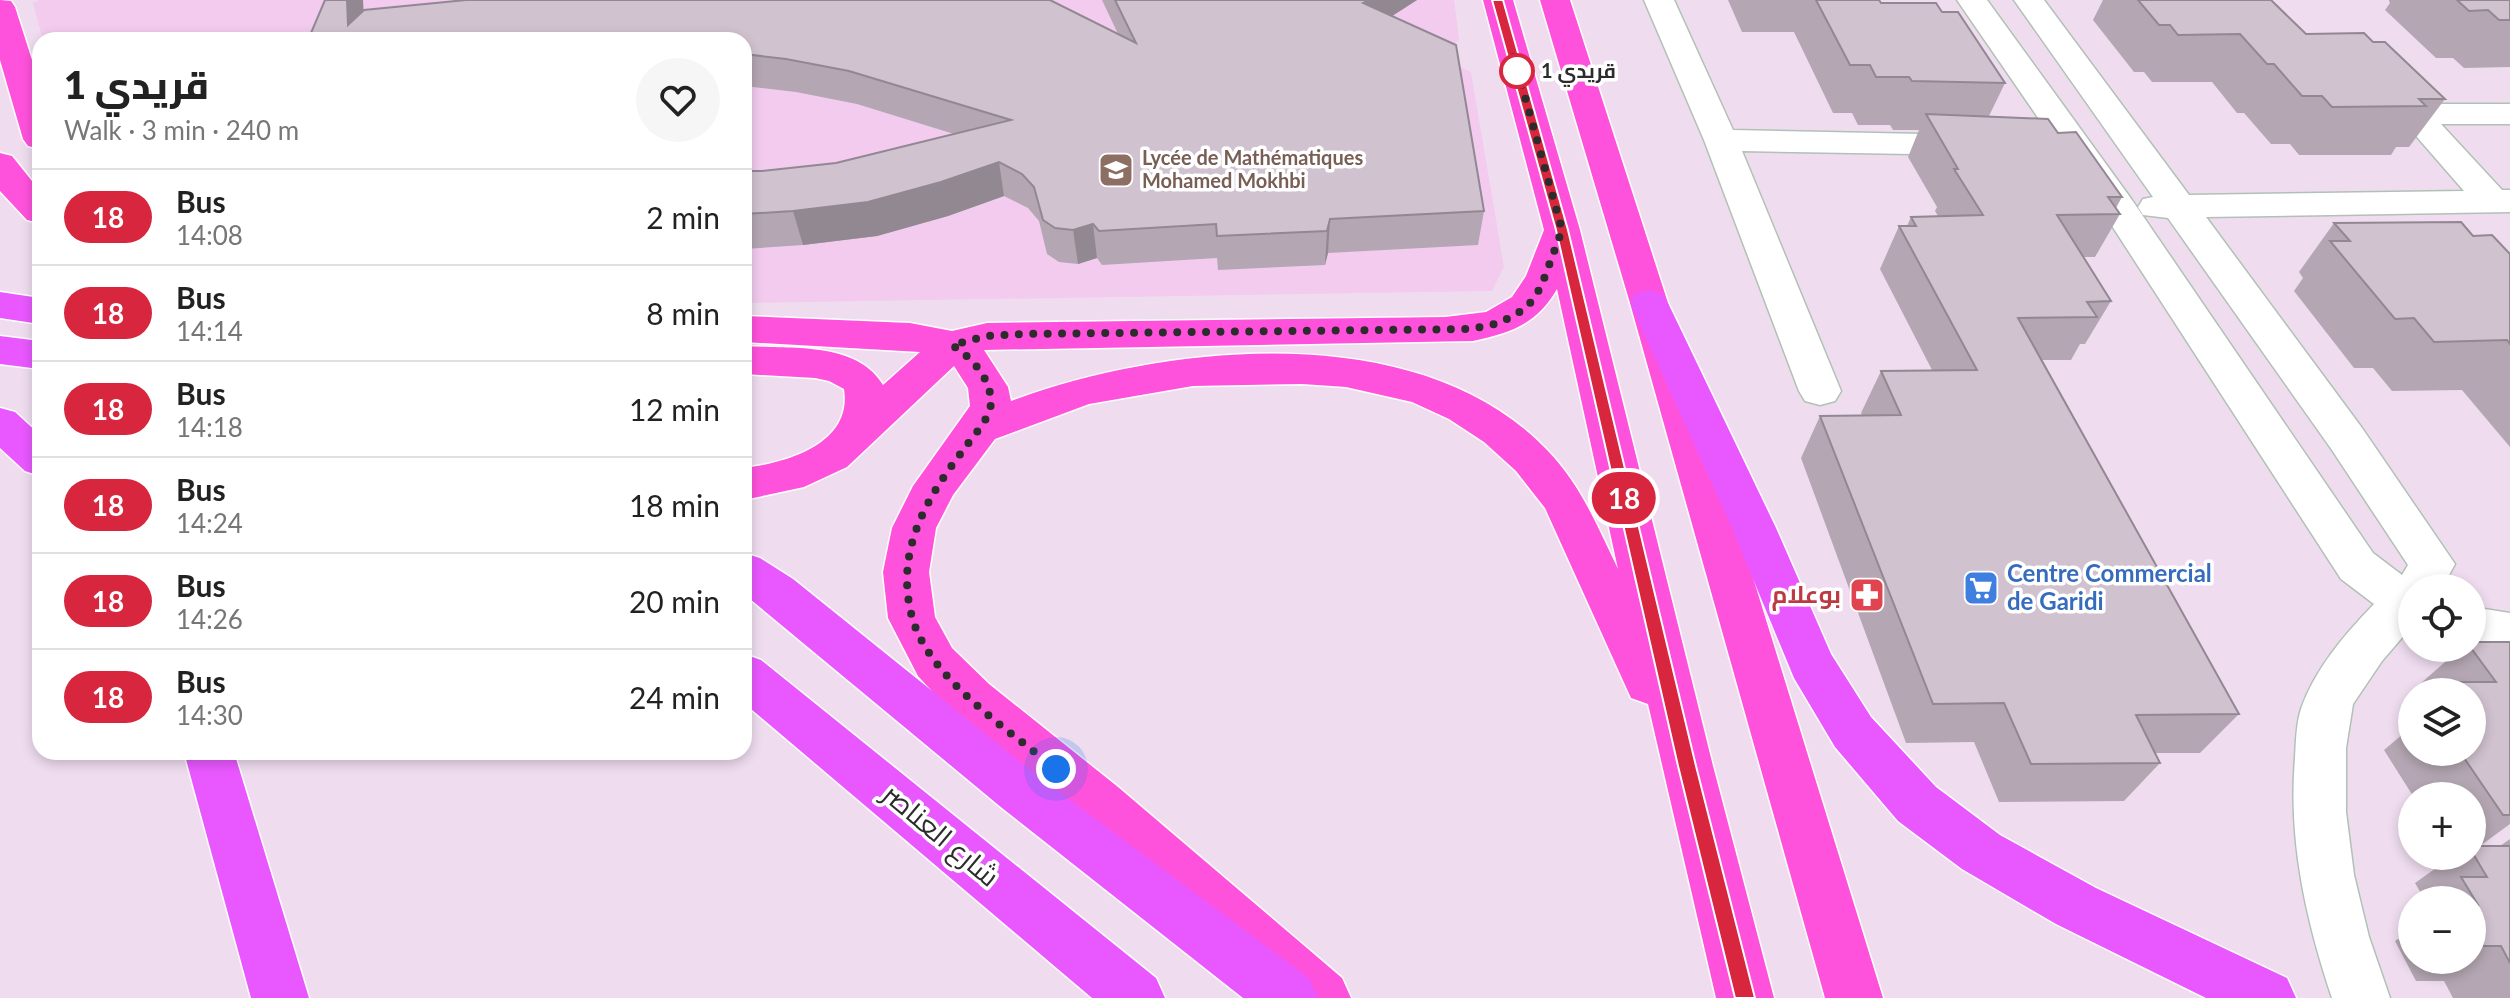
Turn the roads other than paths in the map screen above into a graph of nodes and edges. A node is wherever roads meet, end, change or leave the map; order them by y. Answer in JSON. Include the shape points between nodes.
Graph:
{"nodes":[{"id":1,"x":1498,"y":0,"type":"edge"},
{"id":2,"x":1555,"y":0,"type":"edge"},
{"id":3,"x":1659,"y":0,"type":"edge"},
{"id":4,"x":1972,"y":0,"type":"edge"},
{"id":5,"x":2029,"y":0,"type":"edge"},
{"id":6,"x":0,"y":7,"type":"edge"},
{"id":7,"x":2361,"y":57,"type":"edge"},
{"id":8,"x":32,"y":113,"type":"edge"},
{"id":9,"x":2415,"y":114,"type":"junction"},
{"id":10,"x":2510,"y":114,"type":"edge"},
{"id":11,"x":1721,"y":140,"type":"junction"},
{"id":12,"x":2076,"y":146,"type":"junction"},
{"id":13,"x":0,"y":163,"type":"edge"},
{"id":14,"x":2501,"y":202,"type":"edge"},
{"id":15,"x":32,"y":204,"type":"edge"},
{"id":16,"x":2179,"y":207,"type":"junction"},
{"id":17,"x":2119,"y":208,"type":"junction"},
{"id":18,"x":1562,"y":230,"type":"junction"},
{"id":19,"x":1649,"y":303,"type":"junction"},
{"id":20,"x":0,"y":305,"type":"edge"},
{"id":21,"x":32,"y":310,"type":"edge"},
{"id":22,"x":752,"y":329,"type":"edge"},
{"id":23,"x":952,"y":345,"type":"junction"},
{"id":24,"x":0,"y":350,"type":"edge"},
{"id":25,"x":32,"y":354,"type":"edge"},
{"id":26,"x":752,"y":361,"type":"edge"},
{"id":27,"x":1820,"y":391,"type":"dead end"},
{"id":28,"x":0,"y":423,"type":"edge"},
{"id":29,"x":980,"y":428,"type":"junction"},
{"id":30,"x":856,"y":433,"type":"junction"},
{"id":31,"x":32,"y":453,"type":"edge"},
{"id":32,"x":752,"y":482,"type":"edge"},
{"id":33,"x":2426,"y":574,"type":"edge"},
{"id":34,"x":752,"y":576,"type":"edge"},
{"id":35,"x":2398,"y":591,"type":"edge"},
{"id":36,"x":2398,"y":611,"type":"edge"},
{"id":37,"x":2486,"y":628,"type":"edge"},
{"id":38,"x":2510,"y":632,"type":"edge"},
{"id":39,"x":752,"y":681,"type":"edge"},
{"id":40,"x":211,"y":760,"type":"edge"},
{"id":41,"x":1687,"y":766,"type":"junction"},
{"id":42,"x":269,"y":992,"type":"edge"},
{"id":43,"x":1136,"y":998,"type":"edge"},
{"id":44,"x":1289,"y":998,"type":"edge"},
{"id":45,"x":1322,"y":998,"type":"edge"},
{"id":46,"x":1745,"y":998,"type":"edge"},
{"id":47,"x":1854,"y":998,"type":"edge"},
{"id":48,"x":2267,"y":998,"type":"edge"},
{"id":49,"x":2361,"y":998,"type":"edge"}],
"edges":[{"from":1,"to":18,"type":"main road"},
{"from":2,"to":19,"type":"main road"},
{"from":3,"to":11,"type":"street"},
{"from":4,"to":12,"type":"street"},
{"from":5,"to":16,"type":"street"},
{"from":6,"to":8,"type":"main road"},
{"from":7,"to":9,"type":"street"},
{"from":9,"to":10,"type":"street"},
{"from":9,"to":14,"type":"street"},
{"from":11,"to":12,"type":"street"},
{"from":11,"to":27,"type":"street"},
{"from":12,"to":17,"type":"street"},
{"from":13,"to":15,"type":"main road"},
{"from":14,"to":16,"type":"street"},
{"from":16,"to":17,"type":"street"},
{"from":16,"to":33,"type":"street","via":[[2432,564]]},
{"from":17,"to":35,"type":"street","via":[[2357,566],[2380,585]]},
{"from":18,"to":23,"type":"main road","via":[[1531,302],[1516,315],[1471,329],[1021,334]]},
{"from":18,"to":41,"type":"main road"},
{"from":19,"to":47,"type":"main road"},
{"from":19,"to":48,"type":"highway","via":[[1811,664],[1853,732],[1890,774],[1917,804],[1981,852],[2076,906]]},
{"from":20,"to":21,"type":"highway"},
{"from":22,"to":23,"type":"main road","via":[[910,336]]},
{"from":23,"to":29,"type":"main road","via":[[967,355],[988,387],[991,406]]},
{"from":23,"to":30,"type":"main road"},
{"from":24,"to":25,"type":"highway"},
{"from":26,"to":30,"type":"main road","via":[[851,374],[865,390],[866,400]]},
{"from":28,"to":31,"type":"highway"},
{"from":29,"to":41,"type":"main road","via":[[1085,391],[1220,369],[1309,368],[1368,374],[1450,400],[1485,420],[1528,456],[1563,499]]},
{"from":29,"to":45,"type":"main road","via":[[935,486],[914,528],[906,572],[912,618],[935,662],[971,699]]},
{"from":30,"to":32,"type":"main road","via":[[802,470]]},
{"from":34,"to":44,"type":"highway","via":[[1020,792]]},
{"from":36,"to":49,"type":"street","via":[[2357,655],[2326,708],[2318,778],[2325,873]]},
{"from":37,"to":38,"type":"street"},
{"from":39,"to":43,"type":"highway","name":"شارع العناصر"},
{"from":40,"to":42,"type":"highway"},
{"from":41,"to":46,"type":"main road"}]}
